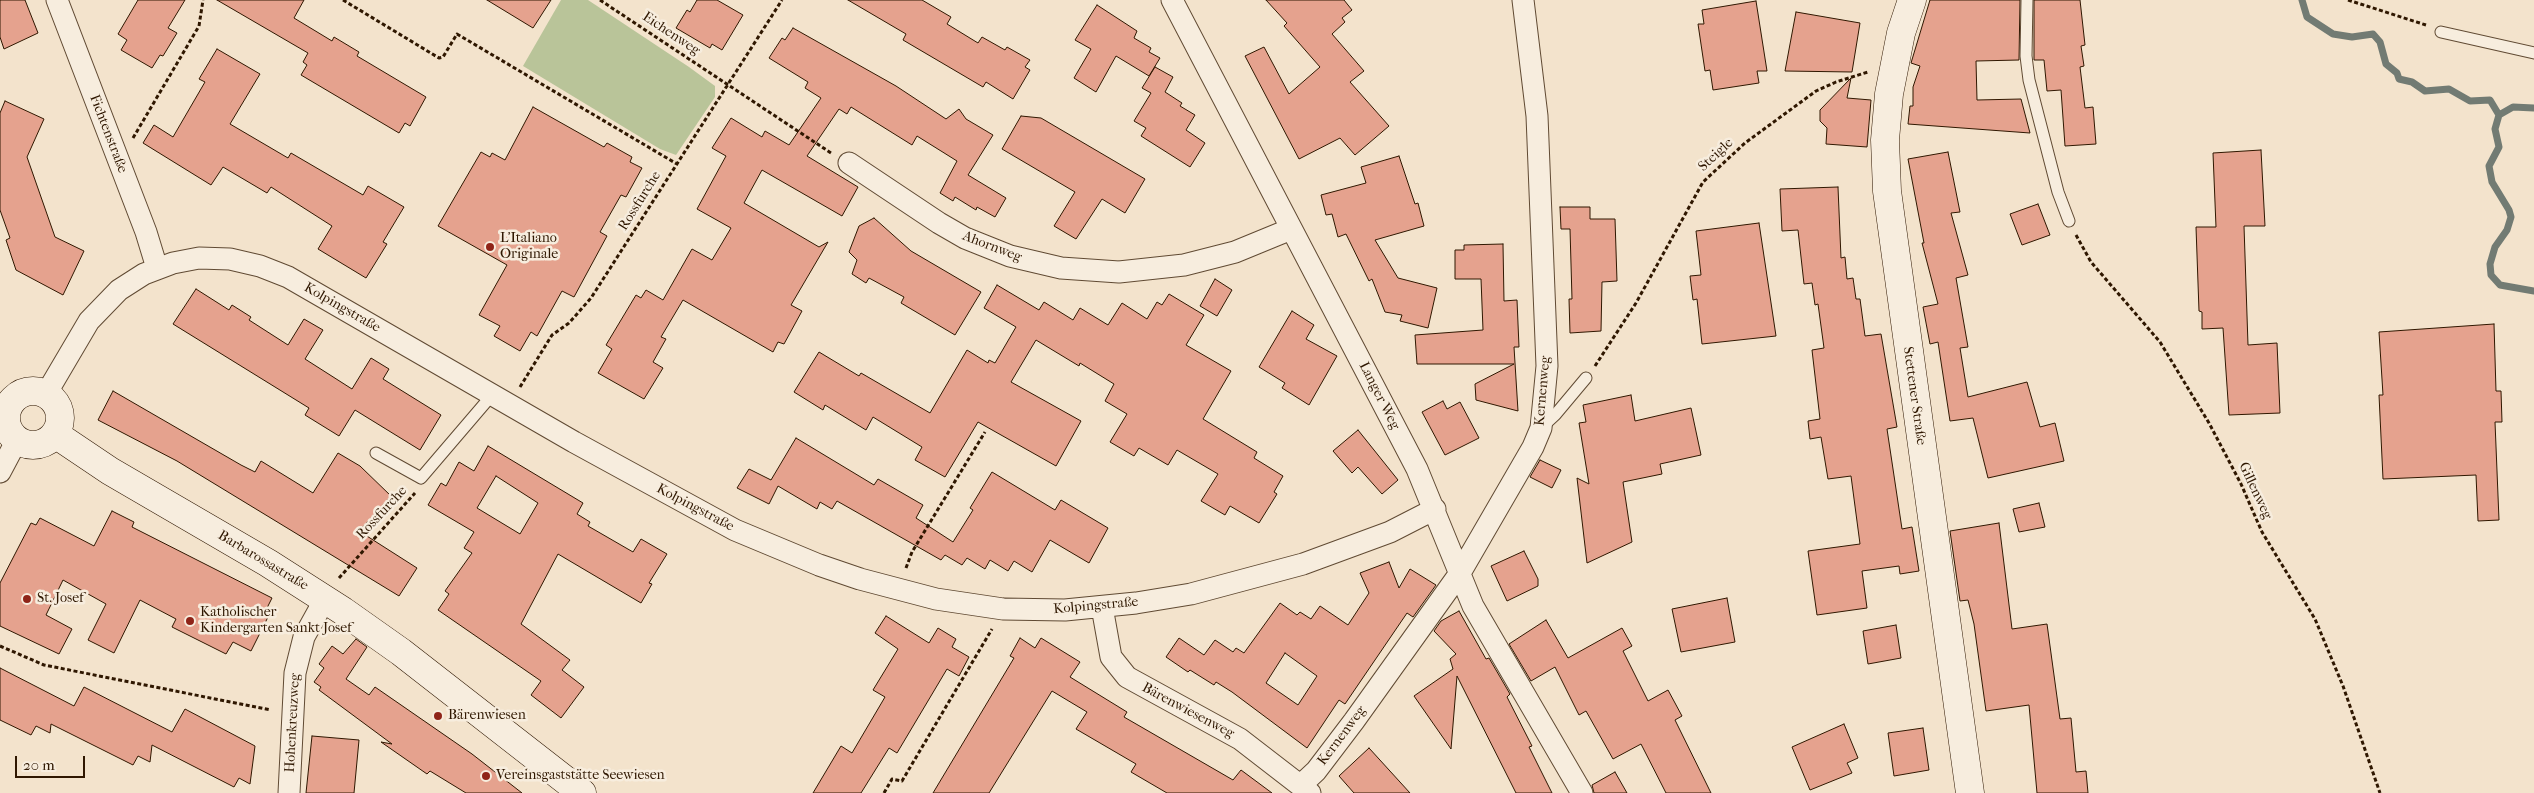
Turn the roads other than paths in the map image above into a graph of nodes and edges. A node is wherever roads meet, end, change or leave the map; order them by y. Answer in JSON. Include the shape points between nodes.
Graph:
{"nodes":[{"id":1,"x":57,"y":0,"type":"edge"},
{"id":2,"x":1172,"y":0,"type":"edge"},
{"id":3,"x":1523,"y":0,"type":"edge"},
{"id":4,"x":1912,"y":0,"type":"edge"},
{"id":5,"x":2026,"y":0,"type":"edge"},
{"id":6,"x":2441,"y":32,"type":"road end"},
{"id":7,"x":2534,"y":53,"type":"edge"},
{"id":8,"x":849,"y":163,"type":"road end"},
{"id":9,"x":2069,"y":221,"type":"road end"},
{"id":10,"x":1291,"y":229,"type":"junction"},
{"id":11,"x":157,"y":268,"type":"junction"},
{"id":12,"x":1586,"y":378,"type":"road end"},
{"id":13,"x":7,"y":391,"type":"edge"},
{"id":14,"x":46,"y":394,"type":"junction"},
{"id":15,"x":501,"y":400,"type":"junction"},
{"id":16,"x":1541,"y":428,"type":"junction"},
{"id":17,"x":55,"y":434,"type":"junction"},
{"id":18,"x":17,"y":440,"type":"junction"},
{"id":19,"x":376,"y":453,"type":"dead end"},
{"id":20,"x":0,"y":472,"type":"edge"},
{"id":21,"x":1435,"y":510,"type":"junction"},
{"id":22,"x":1460,"y":573,"type":"junction"},
{"id":23,"x":324,"y":599,"type":"junction"},
{"id":24,"x":1102,"y":607,"type":"junction"},
{"id":25,"x":1300,"y":790,"type":"edge"},
{"id":26,"x":289,"y":793,"type":"edge"},
{"id":27,"x":582,"y":793,"type":"edge"},
{"id":28,"x":1582,"y":793,"type":"edge"},
{"id":29,"x":1970,"y":793,"type":"edge"}],
"edges":[{"from":1,"to":11,"type":"street","name":"Fichtenstraße"},
{"from":2,"to":10,"type":"street","name":"Langer Weg"},
{"from":3,"to":16,"type":"street","name":"Kernenweg","via":[[1538,116],[1547,366]]},
{"from":4,"to":29,"type":"street","name":"Stettener Straße","via":[[1892,74],[1885,140],[1890,225]]},
{"from":5,"to":9,"type":"lane","via":[[2029,80],[2058,192]]},
{"from":6,"to":7,"type":"lane"},
{"from":8,"to":10,"type":"street","name":"Ahornweg","via":[[965,238],[1025,261],[1061,268],[1119,272],[1184,265],[1235,252]]},
{"from":10,"to":21,"type":"street","name":"Langer Weg","via":[[1417,469]]},
{"from":11,"to":14,"type":"street","name":"Kolpingstraße","via":[[119,290],[97,311],[81,332]]},
{"from":11,"to":15,"type":"street","name":"Kolpingstraße","via":[[185,260],[214,258],[245,262],[275,271]]},
{"from":12,"to":16,"type":"lane"},
{"from":13,"to":14,"type":"street"},
{"from":13,"to":18,"type":"street","via":[[5,418],[8,431]]},
{"from":14,"to":17,"type":"street","via":[[60,410],[60,423]]},
{"from":15,"to":19,"type":"lane","via":[[421,478]]},
{"from":15,"to":24,"type":"street","name":"Kolpingstraße","via":[[702,514],[819,565],[899,590],[1003,609]]},
{"from":16,"to":22,"type":"street","name":"Kernenweg"},
{"from":17,"to":18,"type":"street","via":[[38,445],[30,446]]},
{"from":17,"to":23,"type":"street","name":"Barbarossastraße","via":[[110,471]]},
{"from":18,"to":20,"type":"street"},
{"from":21,"to":22,"type":"street","name":"Langer Weg"},
{"from":21,"to":24,"type":"street","name":"Kolpingstraße","via":[[1390,532],[1270,575],[1191,594]]},
{"from":22,"to":25,"type":"street","name":"Kernenweg","via":[[1354,721]]},
{"from":22,"to":28,"type":"street","name":"Langer Weg","via":[[1478,615]]},
{"from":23,"to":26,"type":"street","name":"Hohenkreuzweg","via":[[300,647],[294,678]]},
{"from":23,"to":27,"type":"street","name":"Barbarossastraße","via":[[401,652]]},
{"from":24,"to":25,"type":"street","name":"Bärenwiesenweg","via":[[1109,653],[1127,677],[1221,727],[1259,752]]}]}
